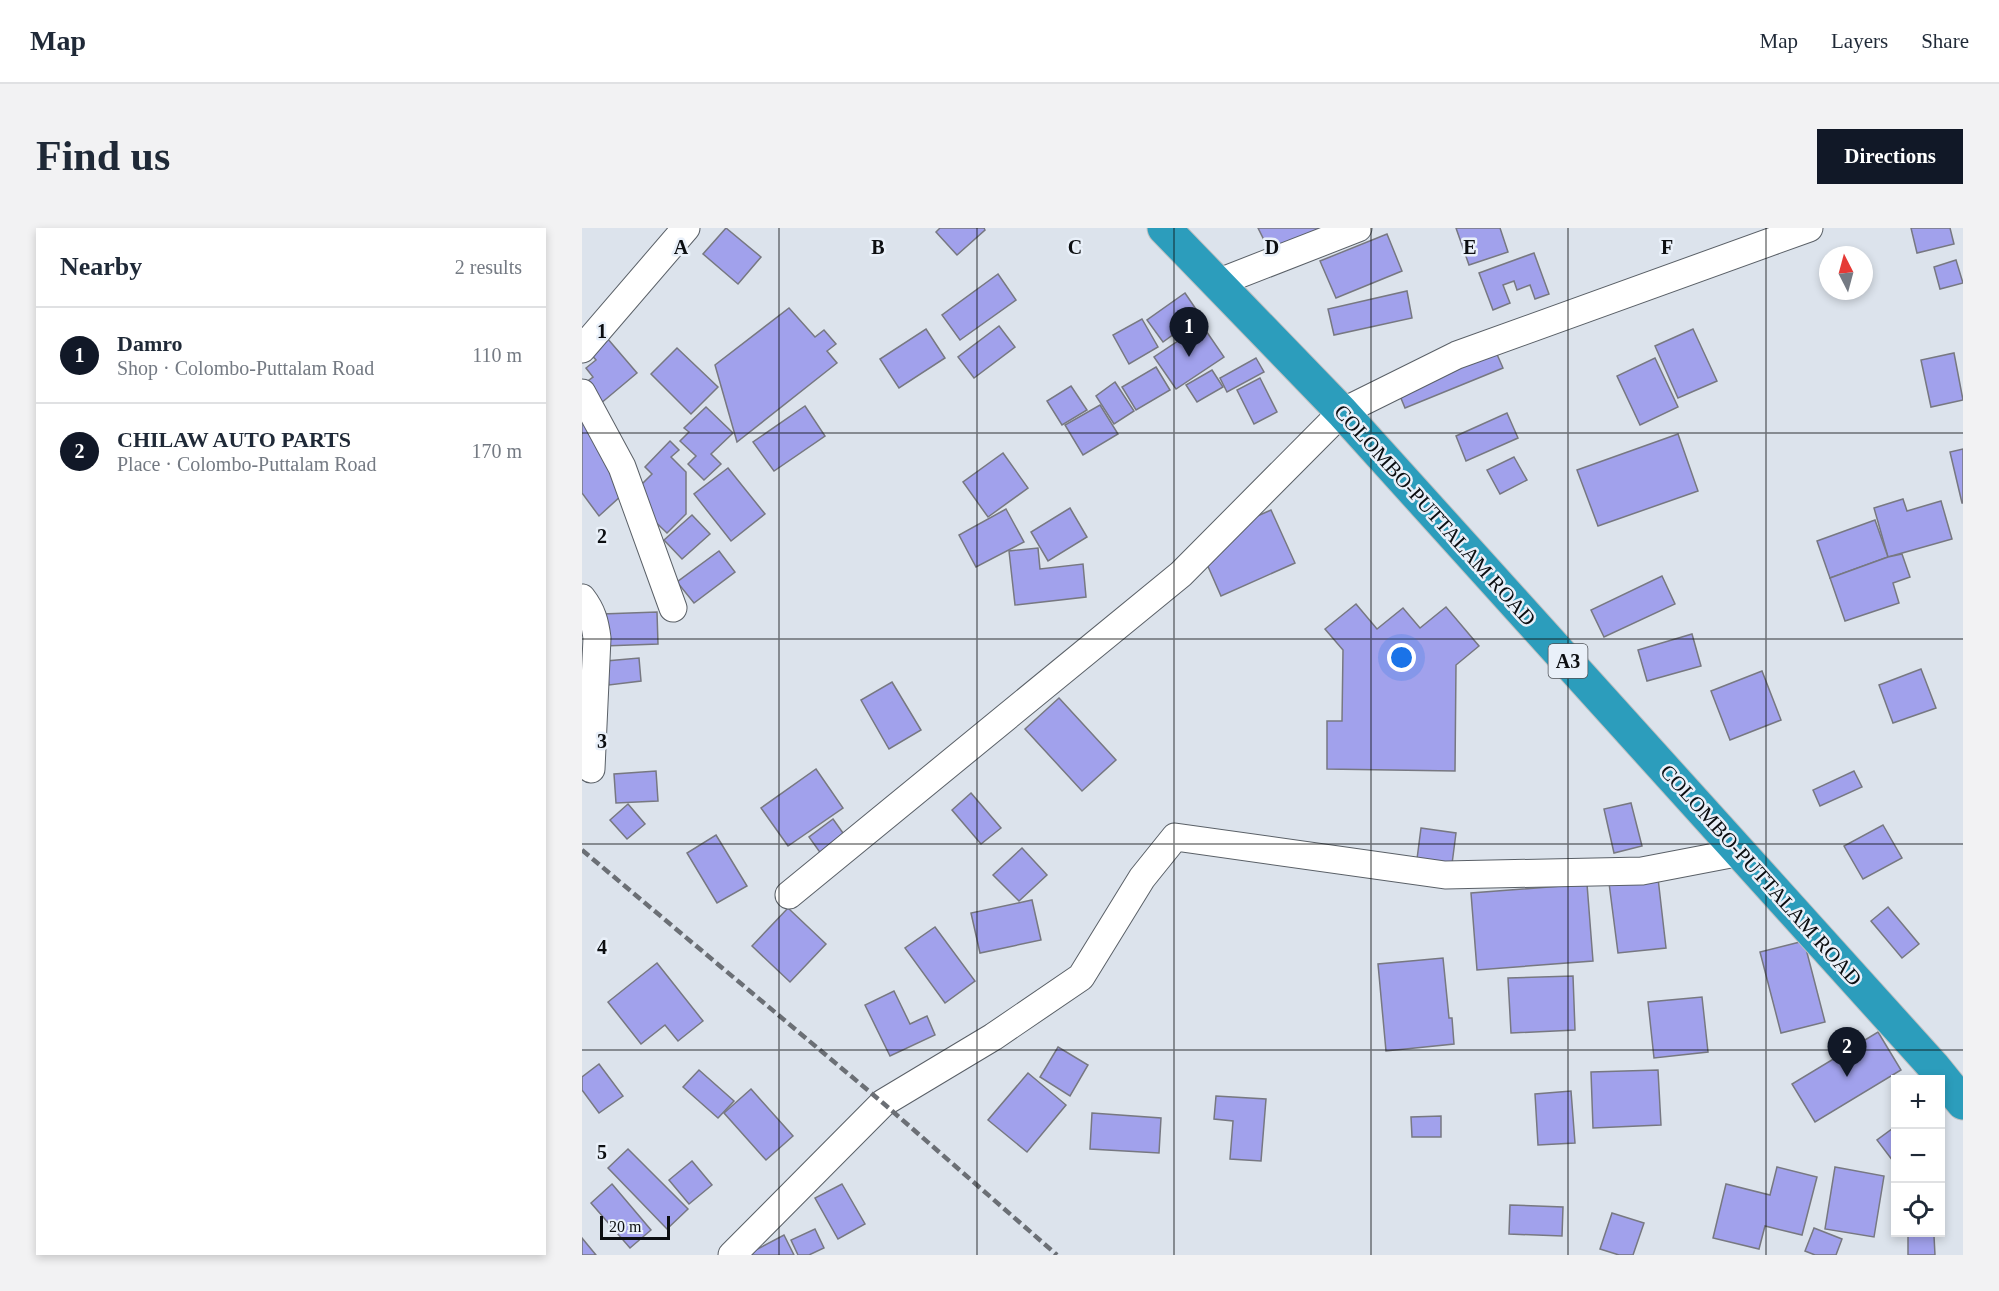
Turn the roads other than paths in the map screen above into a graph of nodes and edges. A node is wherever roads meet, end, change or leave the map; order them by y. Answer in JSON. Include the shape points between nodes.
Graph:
{"nodes":[{"id":1,"x":686,"y":228,"type":"edge"},
{"id":2,"x":1164,"y":228,"type":"edge"},
{"id":3,"x":1358,"y":228,"type":"edge"},
{"id":4,"x":1809,"y":228,"type":"edge"},
{"id":5,"x":1217,"y":283,"type":"junction"},
{"id":6,"x":582,"y":350,"type":"edge"},
{"id":7,"x":582,"y":393,"type":"edge"},
{"id":8,"x":1342,"y":412,"type":"junction"},
{"id":9,"x":582,"y":598,"type":"edge"},
{"id":10,"x":673,"y":608,"type":"dead end"},
{"id":11,"x":591,"y":769,"type":"dead end"},
{"id":12,"x":1741,"y":852,"type":"junction"},
{"id":13,"x":789,"y":895,"type":"dead end"},
{"id":14,"x":1963,"y":1103,"type":"edge"},
{"id":15,"x":732,"y":1255,"type":"edge"}],
"edges":[{"from":1,"to":6,"type":"street"},
{"from":2,"to":5,"type":"highway","name":"COLOMBO-PUTTALAM ROAD","number":"A3"},
{"from":3,"to":5,"type":"street"},
{"from":4,"to":8,"type":"street","via":[[1457,355]]},
{"from":5,"to":8,"type":"highway","name":"COLOMBO-PUTTALAM ROAD","number":"A3"},
{"from":7,"to":10,"type":"street","via":[[622,467]]},
{"from":8,"to":12,"type":"highway","name":"COLOMBO-PUTTALAM ROAD","number":"A3"},
{"from":8,"to":13,"type":"street","via":[[1180,574]]},
{"from":9,"to":11,"type":"street","via":[[594,618],[597,638]]},
{"from":12,"to":14,"type":"highway","name":"COLOMBO-PUTTALAM ROAD","number":"A3"},
{"from":12,"to":15,"type":"street","via":[[1642,871],[1445,875],[1175,837],[1142,878],[1081,977],[993,1037],[883,1103]]}]}
